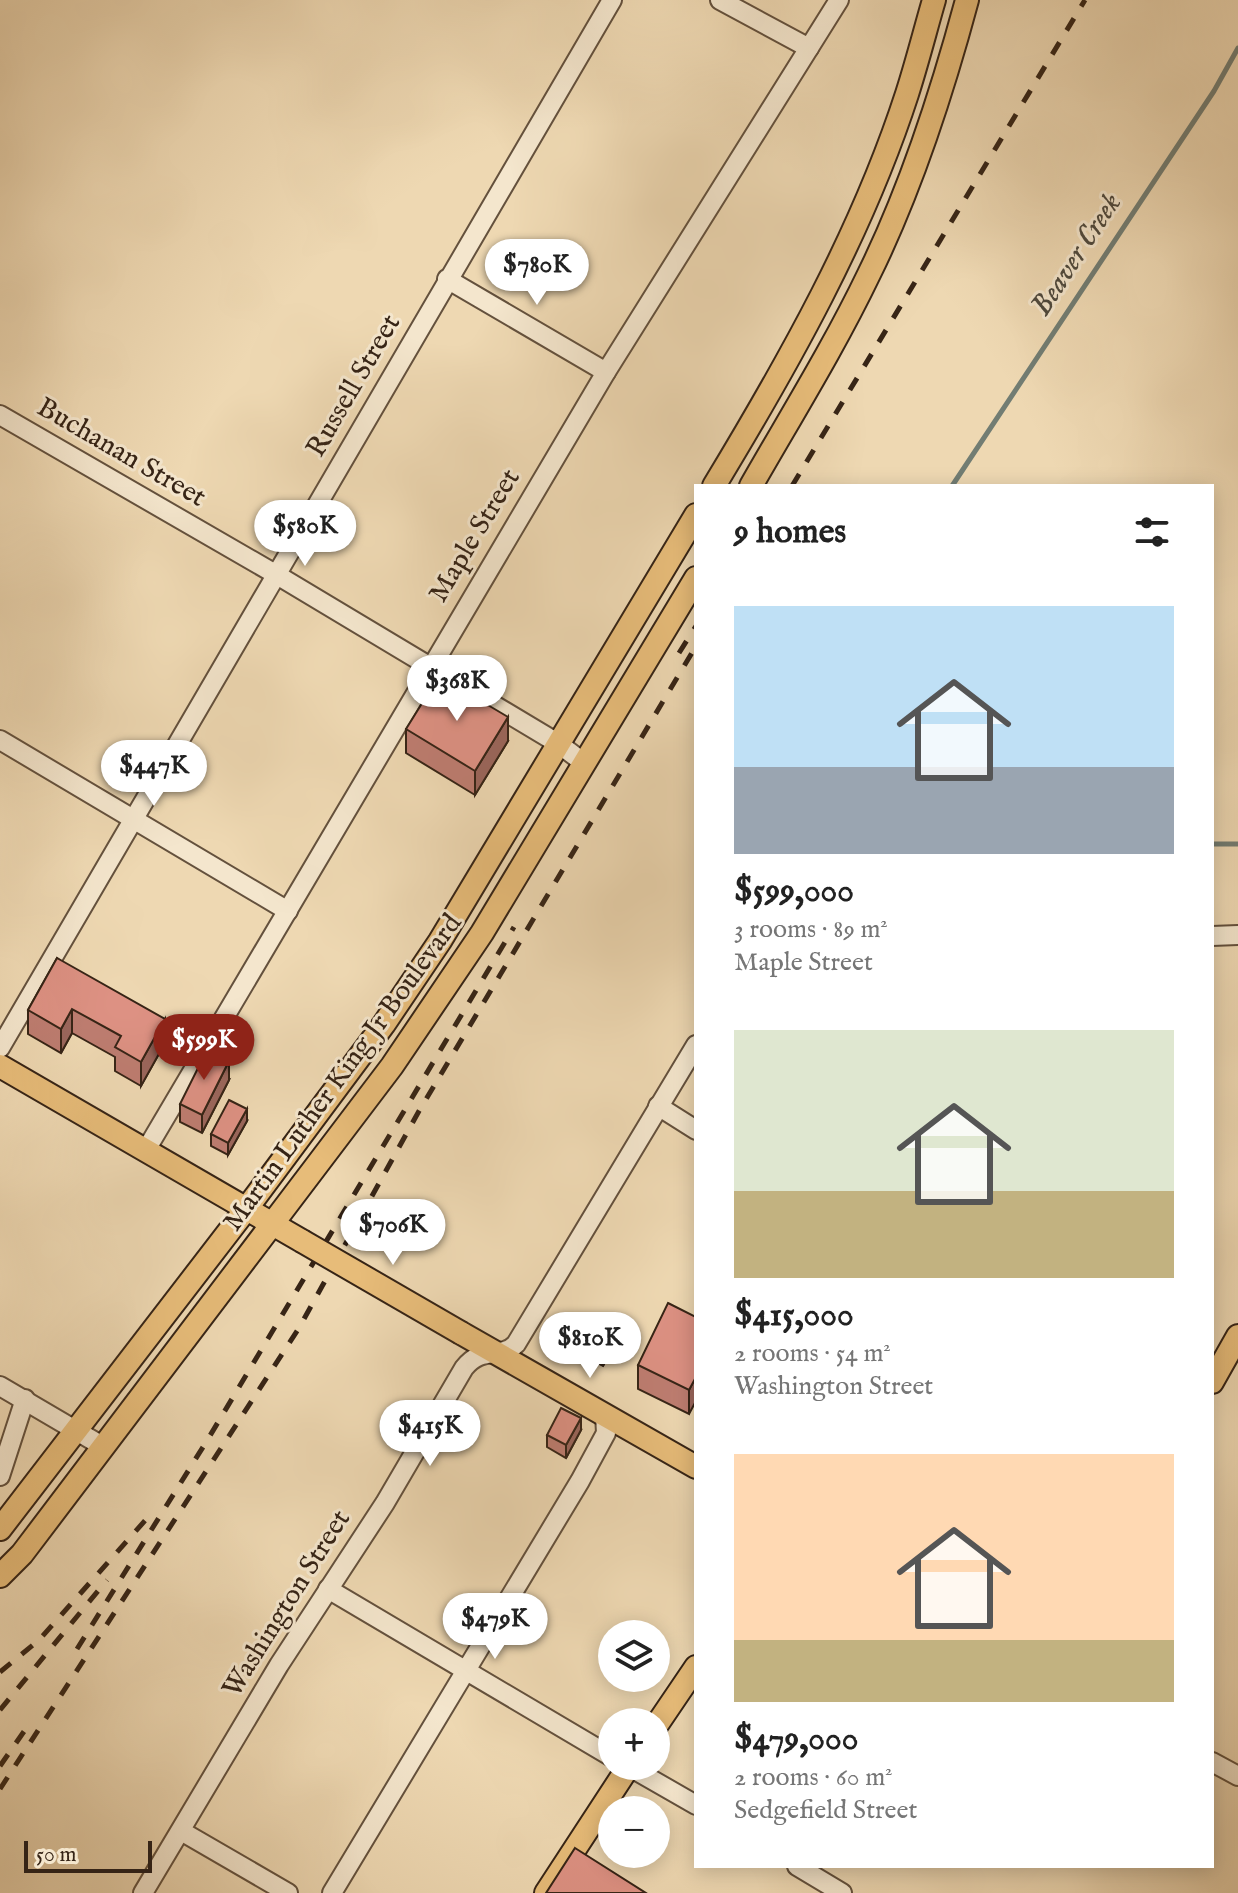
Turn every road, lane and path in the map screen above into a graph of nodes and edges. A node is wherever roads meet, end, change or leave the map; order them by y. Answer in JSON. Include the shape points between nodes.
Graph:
{"nodes":[{"id":1,"x":612,"y":0,"type":"edge"},
{"id":2,"x":720,"y":0,"type":"edge"},
{"id":3,"x":839,"y":0,"type":"edge"},
{"id":4,"x":934,"y":0,"type":"edge"},
{"id":5,"x":967,"y":0,"type":"edge"},
{"id":6,"x":809,"y":48,"type":"junction"},
{"id":7,"x":447,"y":279,"type":"junction"},
{"id":8,"x":606,"y":372,"type":"junction"},
{"id":9,"x":0,"y":415,"type":"edge"},
{"id":10,"x":715,"y":484,"type":"edge"},
{"id":11,"x":752,"y":484,"type":"edge"},
{"id":12,"x":694,"y":518,"type":"edge"},
{"id":13,"x":277,"y":575,"type":"junction"},
{"id":14,"x":694,"y":581,"type":"edge"},
{"id":15,"x":429,"y":668,"type":"junction"},
{"id":16,"x":0,"y":740,"type":"edge"},
{"id":17,"x":559,"y":744,"type":"junction"},
{"id":18,"x":584,"y":763,"type":"junction"},
{"id":19,"x":134,"y":819,"type":"junction"},
{"id":20,"x":288,"y":911,"type":"junction"},
{"id":21,"x":1238,"y":935,"type":"edge"},
{"id":22,"x":1214,"y":936,"type":"edge"},
{"id":23,"x":0,"y":1048,"type":"edge"},
{"id":24,"x":694,"y":1048,"type":"edge"},
{"id":25,"x":0,"y":1066,"type":"edge"},
{"id":26,"x":658,"y":1106,"type":"junction"},
{"id":27,"x":694,"y":1129,"type":"edge"},
{"id":28,"x":146,"y":1150,"type":"junction"},
{"id":29,"x":247,"y":1208,"type":"junction"},
{"id":30,"x":274,"y":1224,"type":"junction"},
{"id":31,"x":1238,"y":1336,"type":"edge"},
{"id":32,"x":495,"y":1353,"type":"junction"},
{"id":33,"x":1214,"y":1378,"type":"edge"},
{"id":34,"x":0,"y":1386,"type":"edge"},
{"id":35,"x":25,"y":1399,"type":"junction"},
{"id":36,"x":605,"y":1415,"type":"junction"},
{"id":37,"x":76,"y":1431,"type":"junction"},
{"id":38,"x":104,"y":1447,"type":"junction"},
{"id":39,"x":694,"y":1466,"type":"edge"},
{"id":40,"x":0,"y":1476,"type":"edge"},
{"id":41,"x":0,"y":1529,"type":"edge"},
{"id":42,"x":0,"y":1576,"type":"edge"},
{"id":43,"x":328,"y":1589,"type":"junction"},
{"id":44,"x":466,"y":1669,"type":"junction"},
{"id":45,"x":694,"y":1670,"type":"edge"},
{"id":46,"x":668,"y":1708,"type":"edge"},
{"id":47,"x":598,"y":1749,"type":"edge"},
{"id":48,"x":1214,"y":1763,"type":"edge"},
{"id":49,"x":1238,"y":1776,"type":"edge"},
{"id":50,"x":619,"y":1780,"type":"edge"},
{"id":51,"x":652,"y":1780,"type":"edge"},
{"id":52,"x":694,"y":1804,"type":"edge"},
{"id":53,"x":181,"y":1831,"type":"junction"},
{"id":54,"x":800,"y":1868,"type":"edge"},
{"id":55,"x":143,"y":1893,"type":"edge"},
{"id":56,"x":288,"y":1893,"type":"edge"},
{"id":57,"x":332,"y":1893,"type":"edge"},
{"id":58,"x":546,"y":1893,"type":"edge"},
{"id":59,"x":842,"y":1893,"type":"edge"}],
"edges":[{"from":1,"to":7,"type":"street","name":"Russell Street"},
{"from":2,"to":6,"type":"street"},
{"from":3,"to":6,"type":"street","name":"Maple Street"},
{"from":4,"to":10,"type":"main road","via":[[907,95],[850,237],[777,382]]},
{"from":5,"to":11,"type":"main road","via":[[931,119],[870,271]]},
{"from":6,"to":8,"type":"street","name":"Maple Street"},
{"from":7,"to":8,"type":"street"},
{"from":7,"to":13,"type":"street","name":"Russell Street"},
{"from":8,"to":15,"type":"street","name":"Maple Street"},
{"from":9,"to":13,"type":"street","name":"Buchanan Street"},
{"from":12,"to":17,"type":"main road","name":"Martin Luther King Jr Boulevard"},
{"from":13,"to":15,"type":"street","name":"Buchanan Street"},
{"from":13,"to":19,"type":"street","name":"Russell Street"},
{"from":14,"to":18,"type":"main road","name":"Martin Luther King Jr Boulevard"},
{"from":15,"to":17,"type":"street","name":"Buchanan Street"},
{"from":15,"to":20,"type":"street","name":"Maple Street"},
{"from":16,"to":19,"type":"street"},
{"from":17,"to":18,"type":"street","name":"Buchanan Street"},
{"from":17,"to":29,"type":"main road","name":"Martin Luther King Jr Boulevard","via":[[440,941]]},
{"from":18,"to":30,"type":"main road","name":"Martin Luther King Jr Boulevard","via":[[482,933],[392,1066]]},
{"from":19,"to":20,"type":"street"},
{"from":19,"to":23,"type":"street","name":"Russell Street"},
{"from":20,"to":28,"type":"street","name":"Maple Street"},
{"from":21,"to":22,"type":"street"},
{"from":24,"to":26,"type":"street","name":"Washington Street"},
{"from":25,"to":28,"type":"main road"},
{"from":26,"to":27,"type":"street"},
{"from":26,"to":32,"type":"street","name":"Washington Street","via":[[516,1344]]},
{"from":28,"to":29,"type":"main road"},
{"from":29,"to":30,"type":"main road"},
{"from":29,"to":37,"type":"main road","name":"Martin Luther King Jr Boulevard"},
{"from":30,"to":32,"type":"main road","bridge":true},
{"from":30,"to":38,"type":"main road","name":"Martin Luther King Jr Boulevard"},
{"from":31,"to":33,"type":"main road"},
{"from":32,"to":36,"type":"main road"},
{"from":32,"to":43,"type":"street","name":"Washington Street","via":[[478,1355],[464,1368]]},
{"from":34,"to":35,"type":"street"},
{"from":35,"to":37,"type":"street"},
{"from":35,"to":40,"type":"street"},
{"from":36,"to":39,"type":"main road"},
{"from":36,"to":44,"type":"street","via":[[606,1433],[580,1481]]},
{"from":37,"to":38,"type":"street"},
{"from":37,"to":41,"type":"main road","name":"Martin Luther King Jr Boulevard"},
{"from":38,"to":42,"type":"main road","name":"Martin Luther King Jr Boulevard"},
{"from":43,"to":44,"type":"street"},
{"from":43,"to":53,"type":"street","name":"Washington Street"},
{"from":44,"to":47,"type":"street"},
{"from":44,"to":57,"type":"street"},
{"from":45,"to":46,"type":"main road"},
{"from":48,"to":49,"type":"street"},
{"from":50,"to":58,"type":"main road"},
{"from":51,"to":52,"type":"street"},
{"from":53,"to":55,"type":"street","name":"Washington Street"},
{"from":53,"to":56,"type":"street"},
{"from":54,"to":59,"type":"street"}]}
